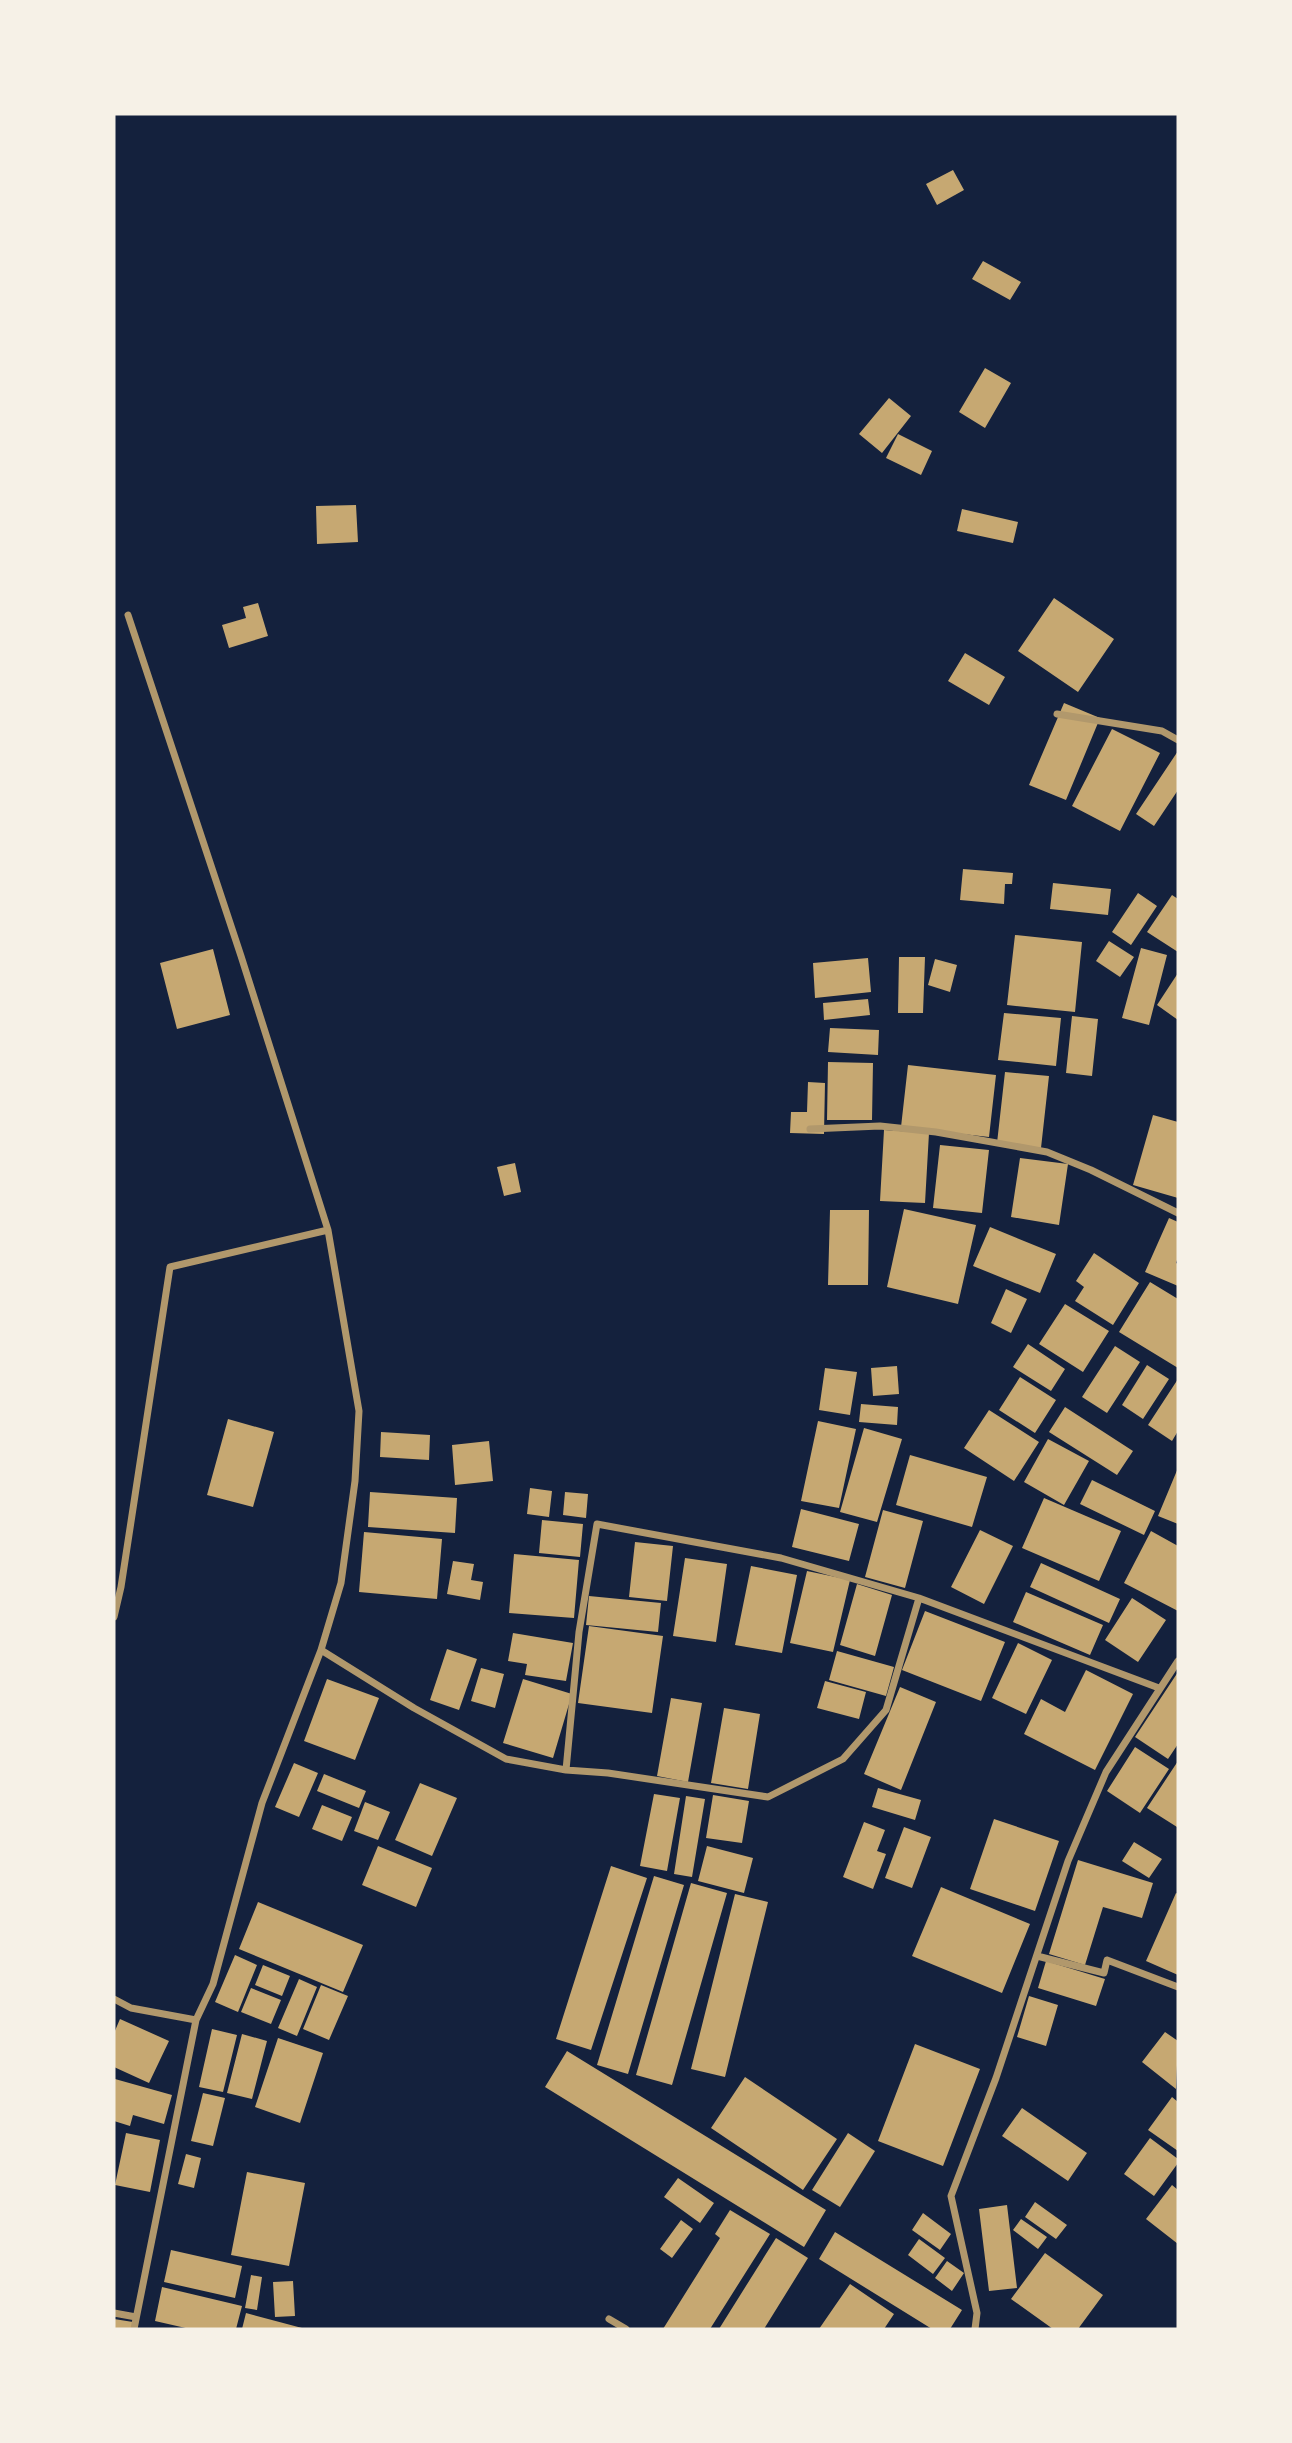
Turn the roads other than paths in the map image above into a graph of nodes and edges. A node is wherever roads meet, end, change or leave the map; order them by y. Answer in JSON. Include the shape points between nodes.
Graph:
{"nodes":[{"id":1,"x":128,"y":615,"type":"dead end"},
{"id":2,"x":1057,"y":714,"type":"dead end"},
{"id":3,"x":1178,"y":740,"type":"edge"},
{"id":4,"x":810,"y":1129,"type":"dead end"},
{"id":5,"x":1178,"y":1213,"type":"edge"},
{"id":6,"x":328,"y":1230,"type":"junction"},
{"id":7,"x":919,"y":1598,"type":"junction"},
{"id":8,"x":114,"y":1617,"type":"edge"},
{"id":9,"x":321,"y":1650,"type":"junction"},
{"id":10,"x":1178,"y":1661,"type":"edge"},
{"id":11,"x":1159,"y":1688,"type":"junction"},
{"id":12,"x":566,"y":1770,"type":"junction"},
{"id":13,"x":1037,"y":1956,"type":"junction"},
{"id":14,"x":1178,"y":1987,"type":"edge"},
{"id":15,"x":114,"y":1999,"type":"edge"},
{"id":16,"x":196,"y":2020,"type":"junction"},
{"id":17,"x":114,"y":2313,"type":"edge"},
{"id":18,"x":136,"y":2317,"type":"junction"},
{"id":19,"x":609,"y":2319,"type":"dead end"},
{"id":20,"x":134,"y":2329,"type":"edge"},
{"id":21,"x":626,"y":2329,"type":"edge"},
{"id":22,"x":975,"y":2329,"type":"edge"}],
"edges":[{"from":1,"to":6,"type":"street"},
{"from":2,"to":3,"type":"street","via":[[1163,731]]},
{"from":4,"to":5,"type":"street","via":[[880,1126],[1047,1152]]},
{"from":6,"to":8,"type":"street","via":[[170,1267]]},
{"from":6,"to":9,"type":"street","via":[[359,1411],[341,1583]]},
{"from":7,"to":11,"type":"street"},
{"from":7,"to":12,"type":"street","via":[[886,1710],[843,1759],[768,1797]]},
{"from":7,"to":12,"type":"street","via":[[781,1558],[597,1524],[579,1632]]},
{"from":9,"to":12,"type":"street","via":[[506,1759]]},
{"from":9,"to":16,"type":"street","via":[[262,1803],[213,1984]]},
{"from":10,"to":11,"type":"street"},
{"from":11,"to":13,"type":"street","via":[[1106,1772],[1068,1861]]},
{"from":13,"to":14,"type":"street","via":[[1104,1973],[1107,1960]]},
{"from":13,"to":22,"type":"street","via":[[951,2196],[977,2313]]},
{"from":15,"to":16,"type":"street","via":[[131,2008]]},
{"from":16,"to":18,"type":"street"},
{"from":17,"to":18,"type":"street"},
{"from":18,"to":20,"type":"street"},
{"from":19,"to":21,"type":"street"}]}
